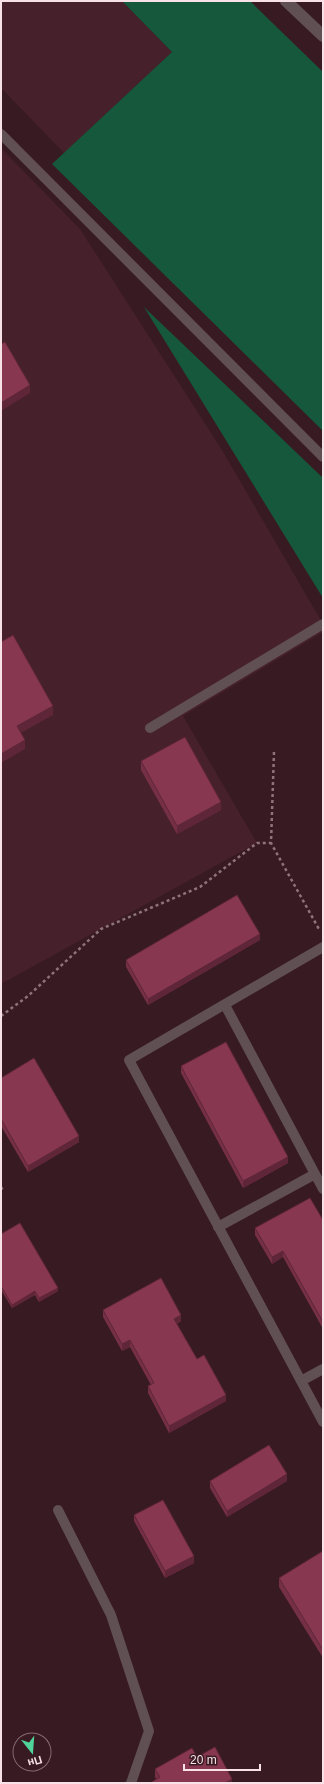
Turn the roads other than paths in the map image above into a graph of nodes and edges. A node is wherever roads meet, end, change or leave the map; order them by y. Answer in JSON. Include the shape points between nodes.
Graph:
{"nodes":[{"id":1,"x":286,"y":1,"type":"edge"},
{"id":2,"x":323,"y":36,"type":"edge"},
{"id":3,"x":1,"y":134,"type":"edge"},
{"id":4,"x":323,"y":457,"type":"edge"},
{"id":5,"x":323,"y":624,"type":"edge"},
{"id":6,"x":150,"y":728,"type":"dead end"},
{"id":7,"x":323,"y":947,"type":"edge"},
{"id":8,"x":225,"y":1005,"type":"junction"},
{"id":9,"x":315,"y":1174,"type":"junction"},
{"id":10,"x":323,"y":1189,"type":"edge"},
{"id":11,"x":218,"y":1227,"type":"junction"},
{"id":12,"x":323,"y":1369,"type":"edge"},
{"id":13,"x":301,"y":1381,"type":"junction"},
{"id":14,"x":323,"y":1422,"type":"edge"},
{"id":15,"x":58,"y":1510,"type":"dead end"},
{"id":16,"x":131,"y":1783,"type":"edge"}],
"edges":[{"from":1,"to":2,"type":"street"},
{"from":3,"to":4,"type":"lane"},
{"from":5,"to":6,"type":"lane"},
{"from":7,"to":8,"type":"lane"},
{"from":8,"to":9,"type":"lane"},
{"from":8,"to":11,"type":"lane","via":[[129,1060]]},
{"from":9,"to":10,"type":"lane"},
{"from":9,"to":11,"type":"lane"},
{"from":11,"to":13,"type":"lane"},
{"from":12,"to":13,"type":"lane"},
{"from":13,"to":14,"type":"lane"},
{"from":15,"to":16,"type":"lane","via":[[111,1615],[149,1731]]}]}
